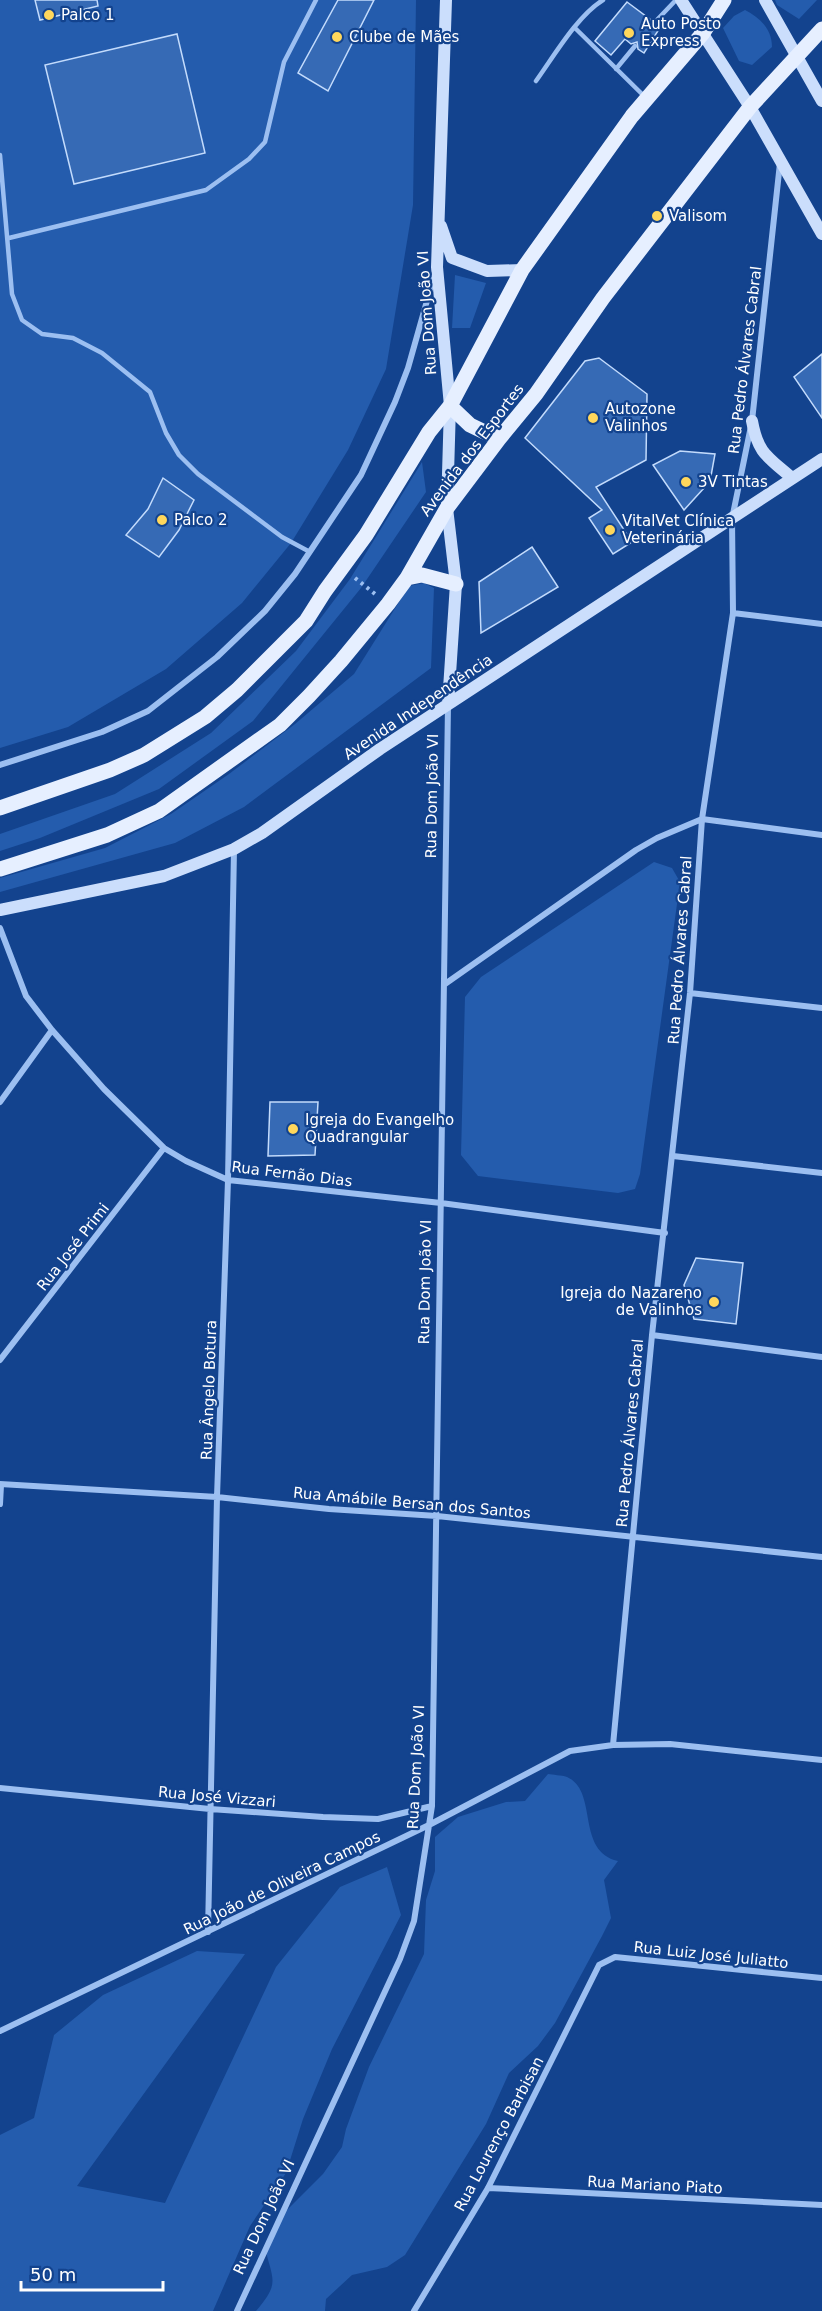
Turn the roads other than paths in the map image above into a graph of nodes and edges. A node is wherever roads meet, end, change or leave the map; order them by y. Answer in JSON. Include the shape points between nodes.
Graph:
{"nodes":[{"id":1,"x":316,"y":0,"type":"edge"},
{"id":2,"x":446,"y":0,"type":"edge"},
{"id":3,"x":603,"y":0,"type":"edge"},
{"id":4,"x":679,"y":0,"type":"edge"},
{"id":5,"x":724,"y":0,"type":"edge"},
{"id":6,"x":765,"y":0,"type":"edge"},
{"id":7,"x":655,"y":22,"type":"dead end"},
{"id":8,"x":575,"y":28,"type":"junction"},
{"id":9,"x":822,"y":28,"type":"edge"},
{"id":10,"x":703,"y":33,"type":"junction"},
{"id":11,"x":635,"y":46,"type":"dead end"},
{"id":12,"x":798,"y":56,"type":"junction"},
{"id":13,"x":616,"y":69,"type":"junction"},
{"id":14,"x":536,"y":81,"type":"dead end"},
{"id":15,"x":647,"y":99,"type":"junction"},
{"id":16,"x":822,"y":101,"type":"edge"},
{"id":17,"x":750,"y":107,"type":"junction"},
{"id":18,"x":0,"y":155,"type":"edge"},
{"id":19,"x":781,"y":160,"type":"junction"},
{"id":20,"x":437,"y":216,"type":"junction"},
{"id":21,"x":822,"y":234,"type":"edge"},
{"id":22,"x":9,"y":238,"type":"junction"},
{"id":23,"x":437,"y":267,"type":"junction"},
{"id":24,"x":522,"y":270,"type":"junction"},
{"id":25,"x":450,"y":406,"type":"junction"},
{"id":26,"x":752,"y":421,"type":"junction"},
{"id":27,"x":499,"y":439,"type":"junction"},
{"id":28,"x":822,"y":459,"type":"edge"},
{"id":29,"x":792,"y":478,"type":"junction"},
{"id":30,"x":447,"y":508,"type":"junction"},
{"id":31,"x":732,"y":519,"type":"junction"},
{"id":32,"x":310,"y":552,"type":"junction"},
{"id":33,"x":407,"y":578,"type":"junction"},
{"id":34,"x":456,"y":584,"type":"junction"},
{"id":35,"x":733,"y":613,"type":"junction"},
{"id":36,"x":822,"y":624,"type":"edge"},
{"id":37,"x":448,"y":704,"type":"junction"},
{"id":38,"x":0,"y":765,"type":"edge"},
{"id":39,"x":0,"y":808,"type":"edge"},
{"id":40,"x":702,"y":819,"type":"junction"},
{"id":41,"x":822,"y":835,"type":"edge"},
{"id":42,"x":234,"y":849,"type":"junction"},
{"id":43,"x":0,"y":869,"type":"edge"},
{"id":44,"x":0,"y":910,"type":"edge"},
{"id":45,"x":0,"y":928,"type":"edge"},
{"id":46,"x":445,"y":984,"type":"junction"},
{"id":47,"x":690,"y":993,"type":"junction"},
{"id":48,"x":822,"y":1008,"type":"edge"},
{"id":49,"x":52,"y":1030,"type":"junction"},
{"id":50,"x":0,"y":1102,"type":"edge"},
{"id":51,"x":164,"y":1148,"type":"junction"},
{"id":52,"x":673,"y":1156,"type":"junction"},
{"id":53,"x":822,"y":1173,"type":"edge"},
{"id":54,"x":228,"y":1180,"type":"junction"},
{"id":55,"x":441,"y":1203,"type":"junction"},
{"id":56,"x":665,"y":1233,"type":"junction"},
{"id":57,"x":652,"y":1335,"type":"junction"},
{"id":58,"x":822,"y":1357,"type":"edge"},
{"id":59,"x":0,"y":1360,"type":"edge"},
{"id":60,"x":1,"y":1485,"type":"edge"},
{"id":61,"x":217,"y":1497,"type":"junction"},
{"id":62,"x":0,"y":1504,"type":"edge"},
{"id":63,"x":438,"y":1516,"type":"junction"},
{"id":64,"x":633,"y":1536,"type":"junction"},
{"id":65,"x":822,"y":1557,"type":"edge"},
{"id":66,"x":613,"y":1745,"type":"junction"},
{"id":67,"x":822,"y":1760,"type":"edge"},
{"id":68,"x":0,"y":1788,"type":"edge"},
{"id":69,"x":432,"y":1806,"type":"junction"},
{"id":70,"x":210,"y":1809,"type":"junction"},
{"id":71,"x":429,"y":1825,"type":"junction"},
{"id":72,"x":208,"y":1932,"type":"junction"},
{"id":73,"x":599,"y":1965,"type":"joint"},
{"id":74,"x":822,"y":1978,"type":"edge"},
{"id":75,"x":0,"y":2031,"type":"edge"},
{"id":76,"x":488,"y":2188,"type":"junction"},
{"id":77,"x":822,"y":2205,"type":"edge"},
{"id":78,"x":237,"y":2311,"type":"edge"},
{"id":79,"x":414,"y":2311,"type":"edge"}],
"edges":[{"from":1,"to":22,"type":"lane","via":[[284,62],[265,141],[249,159],[206,190]]},
{"from":2,"to":20,"type":"street","name":"Rua Dom João VI"},
{"from":3,"to":8,"type":"lane"},
{"from":4,"to":7,"type":"lane"},
{"from":4,"to":10,"type":"street"},
{"from":5,"to":10,"type":"main road"},
{"from":6,"to":12,"type":"street"},
{"from":8,"to":13,"type":"lane"},
{"from":8,"to":14,"type":"lane"},
{"from":9,"to":12,"type":"main road","name":"Avenida dos Esportes"},
{"from":10,"to":15,"type":"main road"},
{"from":10,"to":17,"type":"street"},
{"from":11,"to":13,"type":"lane"},
{"from":12,"to":16,"type":"street"},
{"from":12,"to":17,"type":"main road","name":"Avenida dos Esportes"},
{"from":13,"to":15,"type":"lane"},
{"from":15,"to":24,"type":"main road"},
{"from":17,"to":19,"type":"street"},
{"from":17,"to":27,"type":"main road","name":"Avenida dos Esportes"},
{"from":18,"to":22,"type":"lane"},
{"from":19,"to":21,"type":"street"},
{"from":19,"to":26,"type":"street","name":"Rua Pedro Álvares Cabral"},
{"from":20,"to":23,"type":"street","name":"Rua Dom João VI"},
{"from":20,"to":24,"type":"street","name":"Rua Dom João VI","via":[[452,258],[487,271]]},
{"from":22,"to":32,"type":"lane","via":[[12,294],[22,320],[42,334],[72,338],[102,353],[150,392],[178,455],[282,537]]},
{"from":23,"to":25,"type":"street","name":"Rua Dom João VI"},
{"from":23,"to":32,"type":"street","via":[[408,368],[383,431],[361,475]]},
{"from":24,"to":25,"type":"main road"},
{"from":25,"to":27,"type":"main road","via":[[470,425]]},
{"from":25,"to":30,"type":"street","name":"Rua Dom João VI"},
{"from":25,"to":39,"type":"main road","via":[[306,621],[237,690],[205,717],[144,755]]},
{"from":26,"to":29,"type":"street","via":[[761,451]]},
{"from":26,"to":31,"type":"street","name":"Rua Pedro Álvares Cabral"},
{"from":27,"to":30,"type":"main road","name":"Avenida dos Esportes"},
{"from":28,"to":29,"type":"street","name":"Avenida Independência"},
{"from":29,"to":31,"type":"street","name":"Avenida Independência"},
{"from":30,"to":33,"type":"main road","name":"Avenida dos Esportes"},
{"from":30,"to":34,"type":"street","name":"Rua Dom João VI"},
{"from":31,"to":35,"type":"street","name":"Rua Pedro Álvares Cabral"},
{"from":31,"to":37,"type":"street","name":"Avenida Independência"},
{"from":32,"to":38,"type":"street","via":[[265,611],[217,657],[148,711],[102,732]]},
{"from":33,"to":34,"type":"main road","via":[[422,575]]},
{"from":33,"to":43,"type":"main road","name":"Avenida dos Esportes","via":[[342,662],[280,725],[179,798],[107,835]]},
{"from":34,"to":37,"type":"street","name":"Rua Dom João VI"},
{"from":35,"to":36,"type":"street"},
{"from":35,"to":40,"type":"street","name":"Rua Pedro Álvares Cabral"},
{"from":37,"to":42,"type":"street","name":"Avenida Independência"},
{"from":37,"to":46,"type":"street","name":"Rua Dom João VI"},
{"from":40,"to":41,"type":"street"},
{"from":40,"to":46,"type":"street","via":[[636,850]]},
{"from":40,"to":47,"type":"street","name":"Rua Pedro Álvares Cabral"},
{"from":42,"to":44,"type":"street","name":"Avenida Independência","via":[[164,876]]},
{"from":42,"to":54,"type":"street","name":"Rua Ângelo Botura"},
{"from":45,"to":49,"type":"street","name":"Rua Fernão Dias","via":[[26,996]]},
{"from":46,"to":55,"type":"street","name":"Rua Dom João VI"},
{"from":47,"to":48,"type":"street"},
{"from":47,"to":52,"type":"street","name":"Rua Pedro Álvares Cabral"},
{"from":49,"to":50,"type":"street"},
{"from":49,"to":51,"type":"street","name":"Rua Fernão Dias"},
{"from":51,"to":54,"type":"street","name":"Rua Fernão Dias"},
{"from":51,"to":59,"type":"street","name":"Rua José Primi"},
{"from":52,"to":53,"type":"street"},
{"from":52,"to":56,"type":"street","name":"Rua Pedro Álvares Cabral"},
{"from":54,"to":55,"type":"street","name":"Rua Fernão Dias"},
{"from":54,"to":61,"type":"street","name":"Rua Ângelo Botura"},
{"from":55,"to":56,"type":"street","name":"Rua Fernão Dias"},
{"from":55,"to":63,"type":"street","name":"Rua Dom João VI"},
{"from":56,"to":57,"type":"street","name":"Rua Pedro Álvares Cabral"},
{"from":57,"to":58,"type":"street"},
{"from":57,"to":64,"type":"street","name":"Rua Pedro Álvares Cabral"},
{"from":60,"to":61,"type":"street","name":"Rua Amábile Bersan dos Santos"},
{"from":60,"to":62,"type":"street"},
{"from":61,"to":63,"type":"street","name":"Rua Amábile Bersan dos Santos"},
{"from":61,"to":70,"type":"street","name":"Rua Ângelo Botura"},
{"from":63,"to":64,"type":"street","name":"Rua Amábile Bersan dos Santos"},
{"from":63,"to":69,"type":"street","name":"Rua Dom João VI"},
{"from":64,"to":65,"type":"street","name":"Rua Amábile Bersan dos Santos"},
{"from":64,"to":66,"type":"street","name":"Rua Pedro Álvares Cabral"},
{"from":66,"to":67,"type":"street","name":"Rua João de Oliveira Campos","via":[[670,1744]]},
{"from":66,"to":71,"type":"street","name":"Rua João de Oliveira Campos","via":[[570,1751]]},
{"from":68,"to":70,"type":"street","name":"Rua José Vizzari"},
{"from":69,"to":70,"type":"street","name":"Rua José Vizzari","via":[[378,1819]]},
{"from":69,"to":71,"type":"street","name":"Rua Dom João VI"},
{"from":70,"to":72,"type":"street","name":"Rua Ângelo Botura"},
{"from":71,"to":72,"type":"street","name":"Rua João de Oliveira Campos"},
{"from":71,"to":78,"type":"street","name":"Rua Dom João VI","via":[[414,1921],[400,1959]]},
{"from":72,"to":75,"type":"street","name":"Rua João de Oliveira Campos"},
{"from":73,"to":74,"type":"street","name":"Rua Luiz José Juliatto","via":[[615,1958]]},
{"from":73,"to":76,"type":"street","name":"Rua Lourenço Barbisan"},
{"from":76,"to":77,"type":"street","name":"Rua Mariano Piato"},
{"from":76,"to":79,"type":"street","name":"Rua Lourenço Barbisan"}]}
